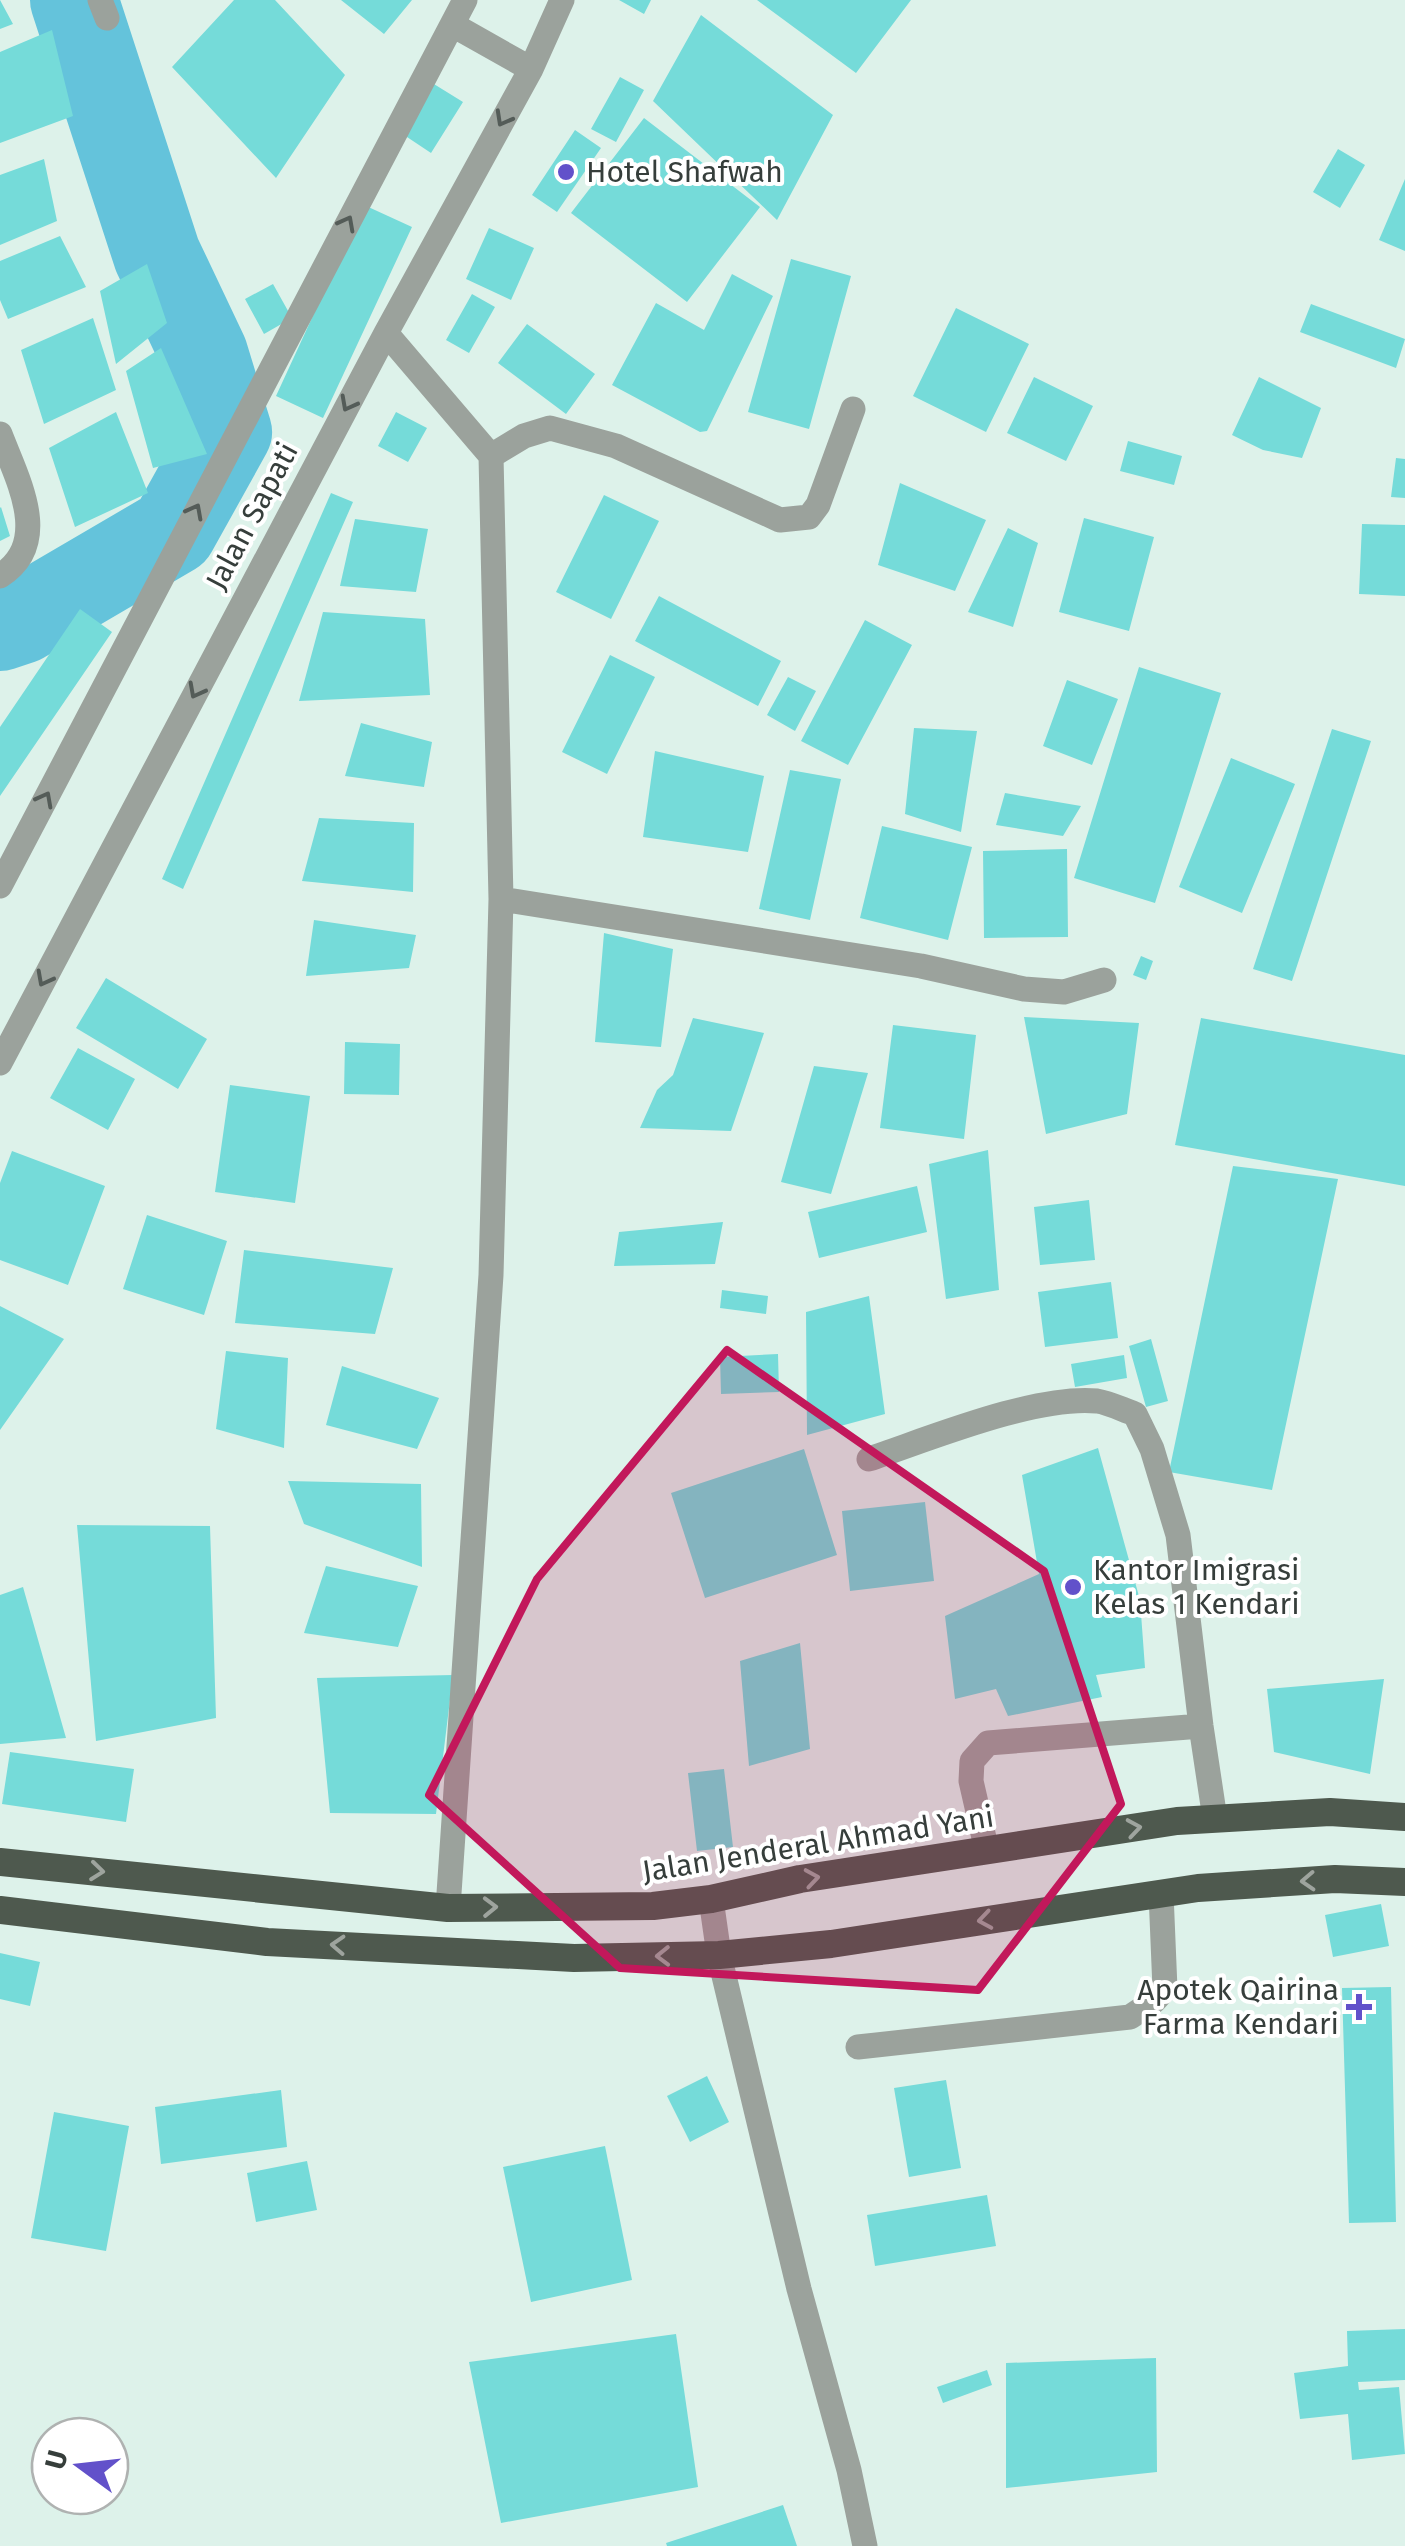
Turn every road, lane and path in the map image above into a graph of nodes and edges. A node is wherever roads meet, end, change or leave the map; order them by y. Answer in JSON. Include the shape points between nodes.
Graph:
{"nodes":[{"id":1,"x":464,"y":0,"type":"edge"},
{"id":2,"x":562,"y":0,"type":"edge"},
{"id":3,"x":453,"y":25,"type":"junction"},
{"id":4,"x":531,"y":68,"type":"junction"},
{"id":5,"x":386,"y":332,"type":"junction"},
{"id":6,"x":854,"y":410,"type":"dead end"},
{"id":7,"x":0,"y":434,"type":"edge"},
{"id":8,"x":490,"y":456,"type":"junction"},
{"id":9,"x":0,"y":576,"type":"edge"},
{"id":10,"x":0,"y":886,"type":"edge"},
{"id":11,"x":501,"y":899,"type":"junction"},
{"id":12,"x":1104,"y":980,"type":"dead end"},
{"id":13,"x":0,"y":1063,"type":"edge"},
{"id":14,"x":868,"y":1459,"type":"dead end"},
{"id":15,"x":1201,"y":1726,"type":"junction"},
{"id":16,"x":1405,"y":1817,"type":"edge"},
{"id":17,"x":1216,"y":1819,"type":"junction"},
{"id":18,"x":988,"y":1851,"type":"junction"},
{"id":19,"x":0,"y":1862,"type":"edge"},
{"id":20,"x":1405,"y":1882,"type":"edge"},
{"id":21,"x":1161,"y":1893,"type":"junction"},
{"id":22,"x":711,"y":1899,"type":"junction"},
{"id":23,"x":448,"y":1908,"type":"junction"},
{"id":24,"x":0,"y":1910,"type":"edge"},
{"id":25,"x":719,"y":1955,"type":"junction"},
{"id":26,"x":858,"y":2047,"type":"dead end"},
{"id":27,"x":864,"y":2546,"type":"edge"}],
"edges":[{"from":1,"to":3,"type":"street","name":"Jalan Sapati"},
{"from":2,"to":4,"type":"street","name":"Jalan Sapati"},
{"from":3,"to":4,"type":"street"},
{"from":10,"to":3,"type":"street","name":"Jalan Sapati","one_way":true},
{"from":4,"to":5,"type":"street","name":"Jalan Sapati","one_way":true},
{"from":5,"to":8,"type":"street"},
{"from":5,"to":13,"type":"street","name":"Jalan Sapati","one_way":true},
{"from":6,"to":8,"type":"street","via":[[809,517],[780,520],[616,446],[550,428]]},
{"from":7,"to":9,"type":"street","via":[[28,512],[28,543]]},
{"from":8,"to":11,"type":"street"},
{"from":11,"to":12,"type":"street","via":[[921,966],[1024,990],[1064,992]]},
{"from":11,"to":23,"type":"street","via":[[492,1275]]},
{"from":14,"to":15,"type":"street","via":[[1043,1406],[1098,1401],[1135,1414],[1178,1536]]},
{"from":15,"to":17,"type":"street"},
{"from":15,"to":18,"type":"street","via":[[988,1743],[972,1761],[971,1781]]},
{"from":16,"to":17,"type":"highway","name":"Jalan Jenderal Ahmad Yani","via":[[1330,1812]]},
{"from":18,"to":17,"type":"highway","name":"Jalan Jenderal Ahmad Yani","one_way":true},
{"from":22,"to":18,"type":"highway","name":"Jalan Jenderal Ahmad Yani","one_way":true},
{"from":19,"to":23,"type":"highway","name":"Jalan Jenderal Ahmad Yani","one_way":true},
{"from":20,"to":21,"type":"highway","one_way":true,"via":[[1335,1880]]},
{"from":21,"to":25,"type":"highway","one_way":true},
{"from":21,"to":26,"type":"street","via":[[1165,1989],[1130,2017]]},
{"from":23,"to":22,"type":"highway","name":"Jalan Jenderal Ahmad Yani","one_way":true},
{"from":22,"to":25,"type":"street"},
{"from":25,"to":24,"type":"highway","one_way":true,"via":[[574,1958],[267,1942]]},
{"from":25,"to":27,"type":"street"}]}
